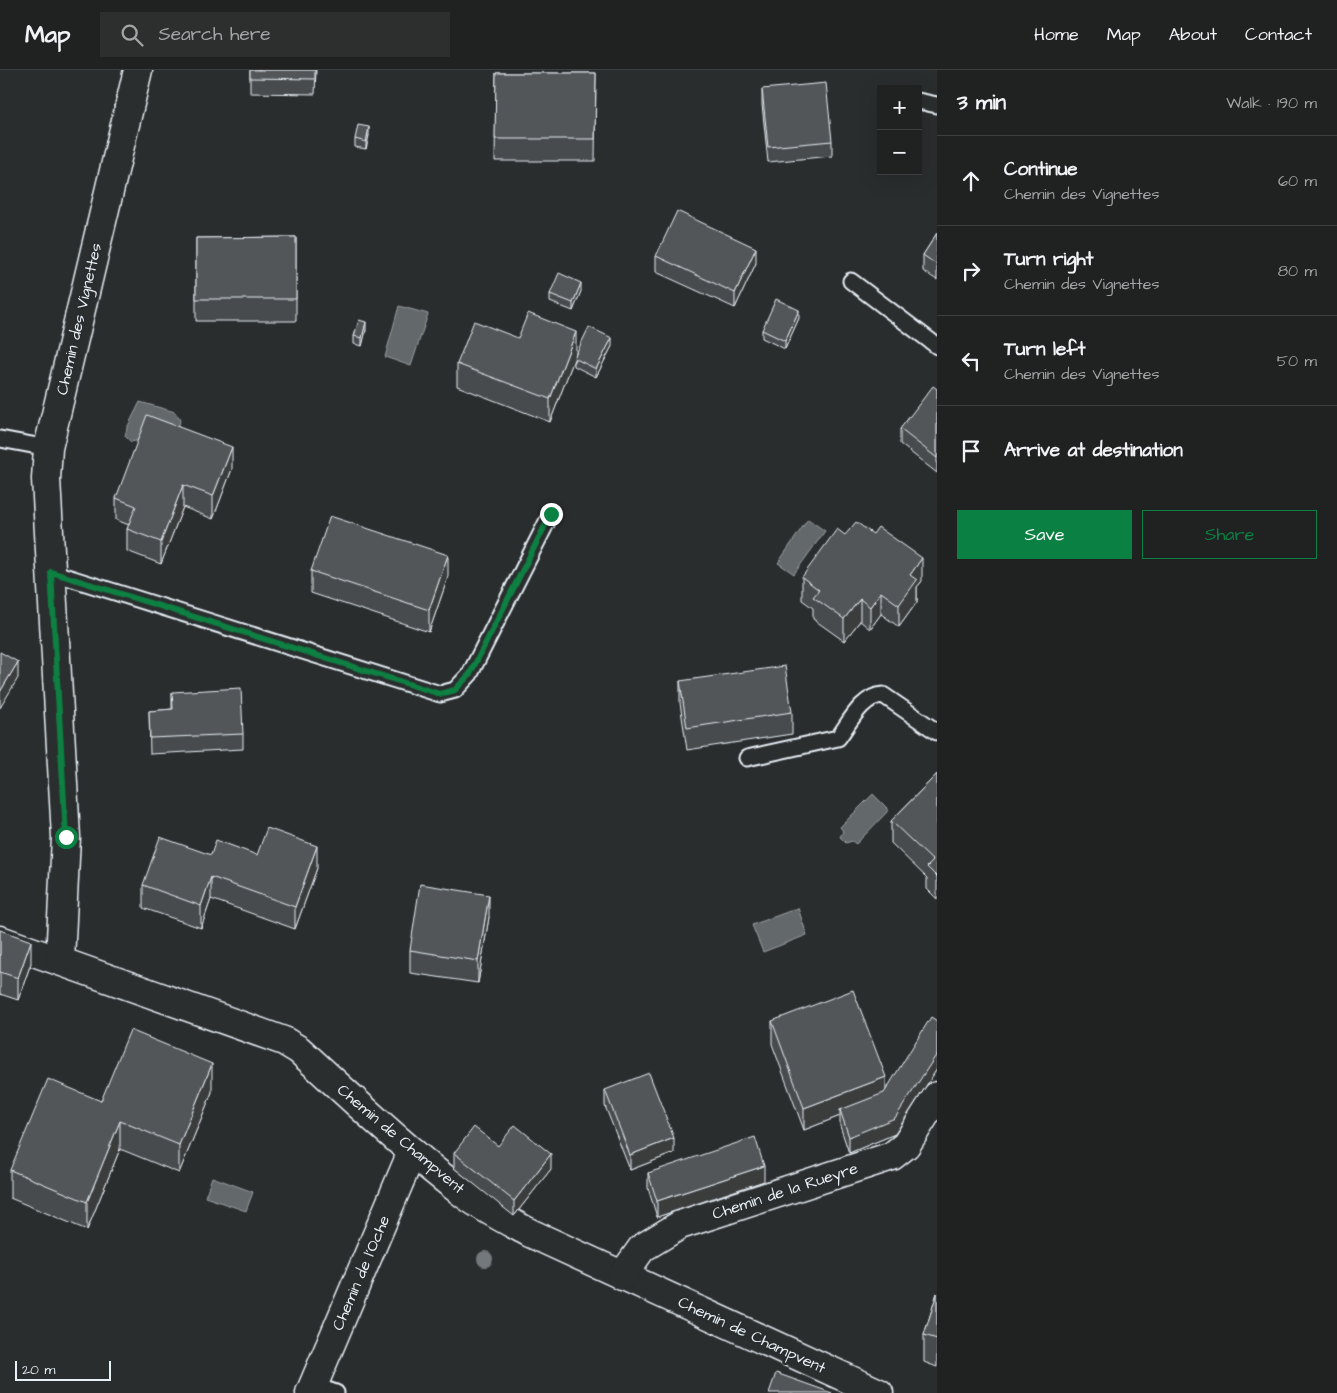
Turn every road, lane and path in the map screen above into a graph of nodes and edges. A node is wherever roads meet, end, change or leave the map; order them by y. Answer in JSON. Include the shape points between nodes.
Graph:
{"nodes":[{"id":1,"x":138,"y":70,"type":"edge"},
{"id":2,"x":922,"y":102,"type":"edge"},
{"id":3,"x":937,"y":106,"type":"edge"},
{"id":4,"x":851,"y":281,"type":"dead end"},
{"id":5,"x":937,"y":346,"type":"edge"},
{"id":6,"x":0,"y":439,"type":"edge"},
{"id":7,"x":48,"y":448,"type":"junction"},
{"id":8,"x":551,"y":514,"type":"dead end"},
{"id":9,"x":51,"y":572,"type":"junction"},
{"id":10,"x":937,"y":732,"type":"edge"},
{"id":11,"x":747,"y":758,"type":"dead end"},
{"id":12,"x":0,"y":940,"type":"edge"},
{"id":13,"x":60,"y":960,"type":"junction"},
{"id":14,"x":937,"y":1096,"type":"edge"},
{"id":15,"x":412,"y":1152,"type":"junction"},
{"id":16,"x":622,"y":1276,"type":"junction"},
{"id":17,"x":320,"y":1390,"type":"edge"},
{"id":18,"x":879,"y":1393,"type":"edge"}],
"edges":[{"from":1,"to":7,"type":"street","name":"Chemin des Vignettes"},
{"from":2,"to":3,"type":"lane"},
{"from":4,"to":5,"type":"lane"},
{"from":6,"to":7,"type":"lane"},
{"from":7,"to":9,"type":"street","name":"Chemin des Vignettes","via":[[46,479]]},
{"from":8,"to":9,"type":"lane","via":[[470,674],[455,690],[440,694]]},
{"from":9,"to":13,"type":"street","name":"Chemin des Vignettes","via":[[66,837]]},
{"from":10,"to":11,"type":"lane","via":[[883,695],[873,696],[838,738]]},
{"from":12,"to":13,"type":"street","name":"Chemin de Champvent"},
{"from":13,"to":15,"type":"street","name":"Chemin de Champvent","via":[[284,1041],[299,1050]]},
{"from":14,"to":16,"type":"street","name":"Chemin de la Rueyre","via":[[906,1145],[892,1156],[680,1225],[642,1248]]},
{"from":15,"to":16,"type":"street","name":"Chemin de Champvent","via":[[466,1195],[503,1218]]},
{"from":15,"to":17,"type":"street","name":"Chemin de l'Oche"},
{"from":16,"to":18,"type":"street","name":"Chemin de Champvent"}]}
